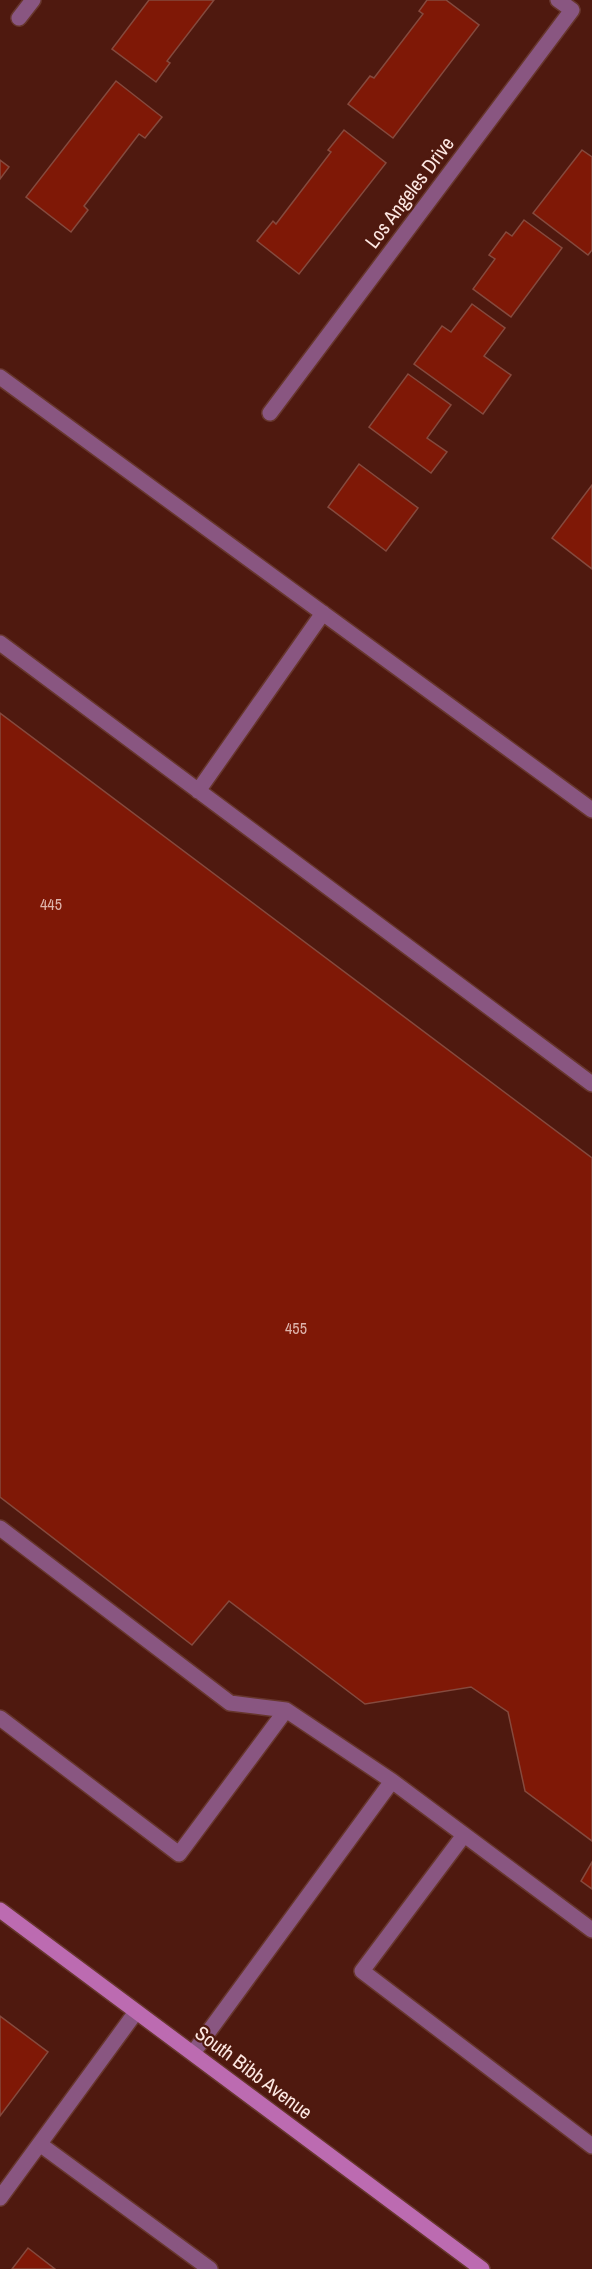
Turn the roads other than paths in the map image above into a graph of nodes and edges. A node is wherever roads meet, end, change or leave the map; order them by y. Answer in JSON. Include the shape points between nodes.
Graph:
{"nodes":[{"id":1,"x":33,"y":0,"type":"edge"},
{"id":2,"x":558,"y":0,"type":"edge"},
{"id":3,"x":19,"y":18,"type":"dead end"},
{"id":4,"x":0,"y":376,"type":"edge"},
{"id":5,"x":270,"y":413,"type":"dead end"},
{"id":6,"x":323,"y":614,"type":"junction"},
{"id":7,"x":0,"y":643,"type":"edge"},
{"id":8,"x":198,"y":791,"type":"junction"},
{"id":9,"x":592,"y":810,"type":"edge"},
{"id":10,"x":592,"y":1084,"type":"edge"},
{"id":11,"x":0,"y":1528,"type":"edge"},
{"id":12,"x":286,"y":1710,"type":"junction"},
{"id":13,"x":0,"y":1718,"type":"edge"},
{"id":14,"x":392,"y":1781,"type":"junction"},
{"id":15,"x":464,"y":1835,"type":"junction"},
{"id":16,"x":0,"y":1910,"type":"edge"},
{"id":17,"x":592,"y":1930,"type":"edge"},
{"id":18,"x":135,"y":2012,"type":"junction"},
{"id":19,"x":194,"y":2053,"type":"junction"},
{"id":20,"x":40,"y":2145,"type":"junction"},
{"id":21,"x":592,"y":2146,"type":"edge"},
{"id":22,"x":0,"y":2198,"type":"edge"},
{"id":23,"x":210,"y":2269,"type":"edge"},
{"id":24,"x":482,"y":2269,"type":"edge"}],
"edges":[{"from":1,"to":3,"type":"street"},
{"from":2,"to":5,"type":"street","name":"Los Angeles Drive","via":[[572,10]]},
{"from":4,"to":6,"type":"street"},
{"from":6,"to":8,"type":"street"},
{"from":6,"to":9,"type":"street"},
{"from":7,"to":8,"type":"street"},
{"from":8,"to":10,"type":"street"},
{"from":11,"to":12,"type":"street","via":[[230,1702]]},
{"from":12,"to":13,"type":"street","via":[[179,1854]]},
{"from":12,"to":14,"type":"street"},
{"from":14,"to":15,"type":"street"},
{"from":14,"to":19,"type":"street"},
{"from":15,"to":17,"type":"street"},
{"from":15,"to":21,"type":"street","via":[[362,1971]]},
{"from":16,"to":18,"type":"main road","name":"South Bibb Avenue"},
{"from":18,"to":19,"type":"main road","name":"South Bibb Avenue"},
{"from":18,"to":20,"type":"street"},
{"from":19,"to":24,"type":"main road","name":"South Bibb Avenue"},
{"from":20,"to":22,"type":"street"},
{"from":20,"to":23,"type":"street"}]}
